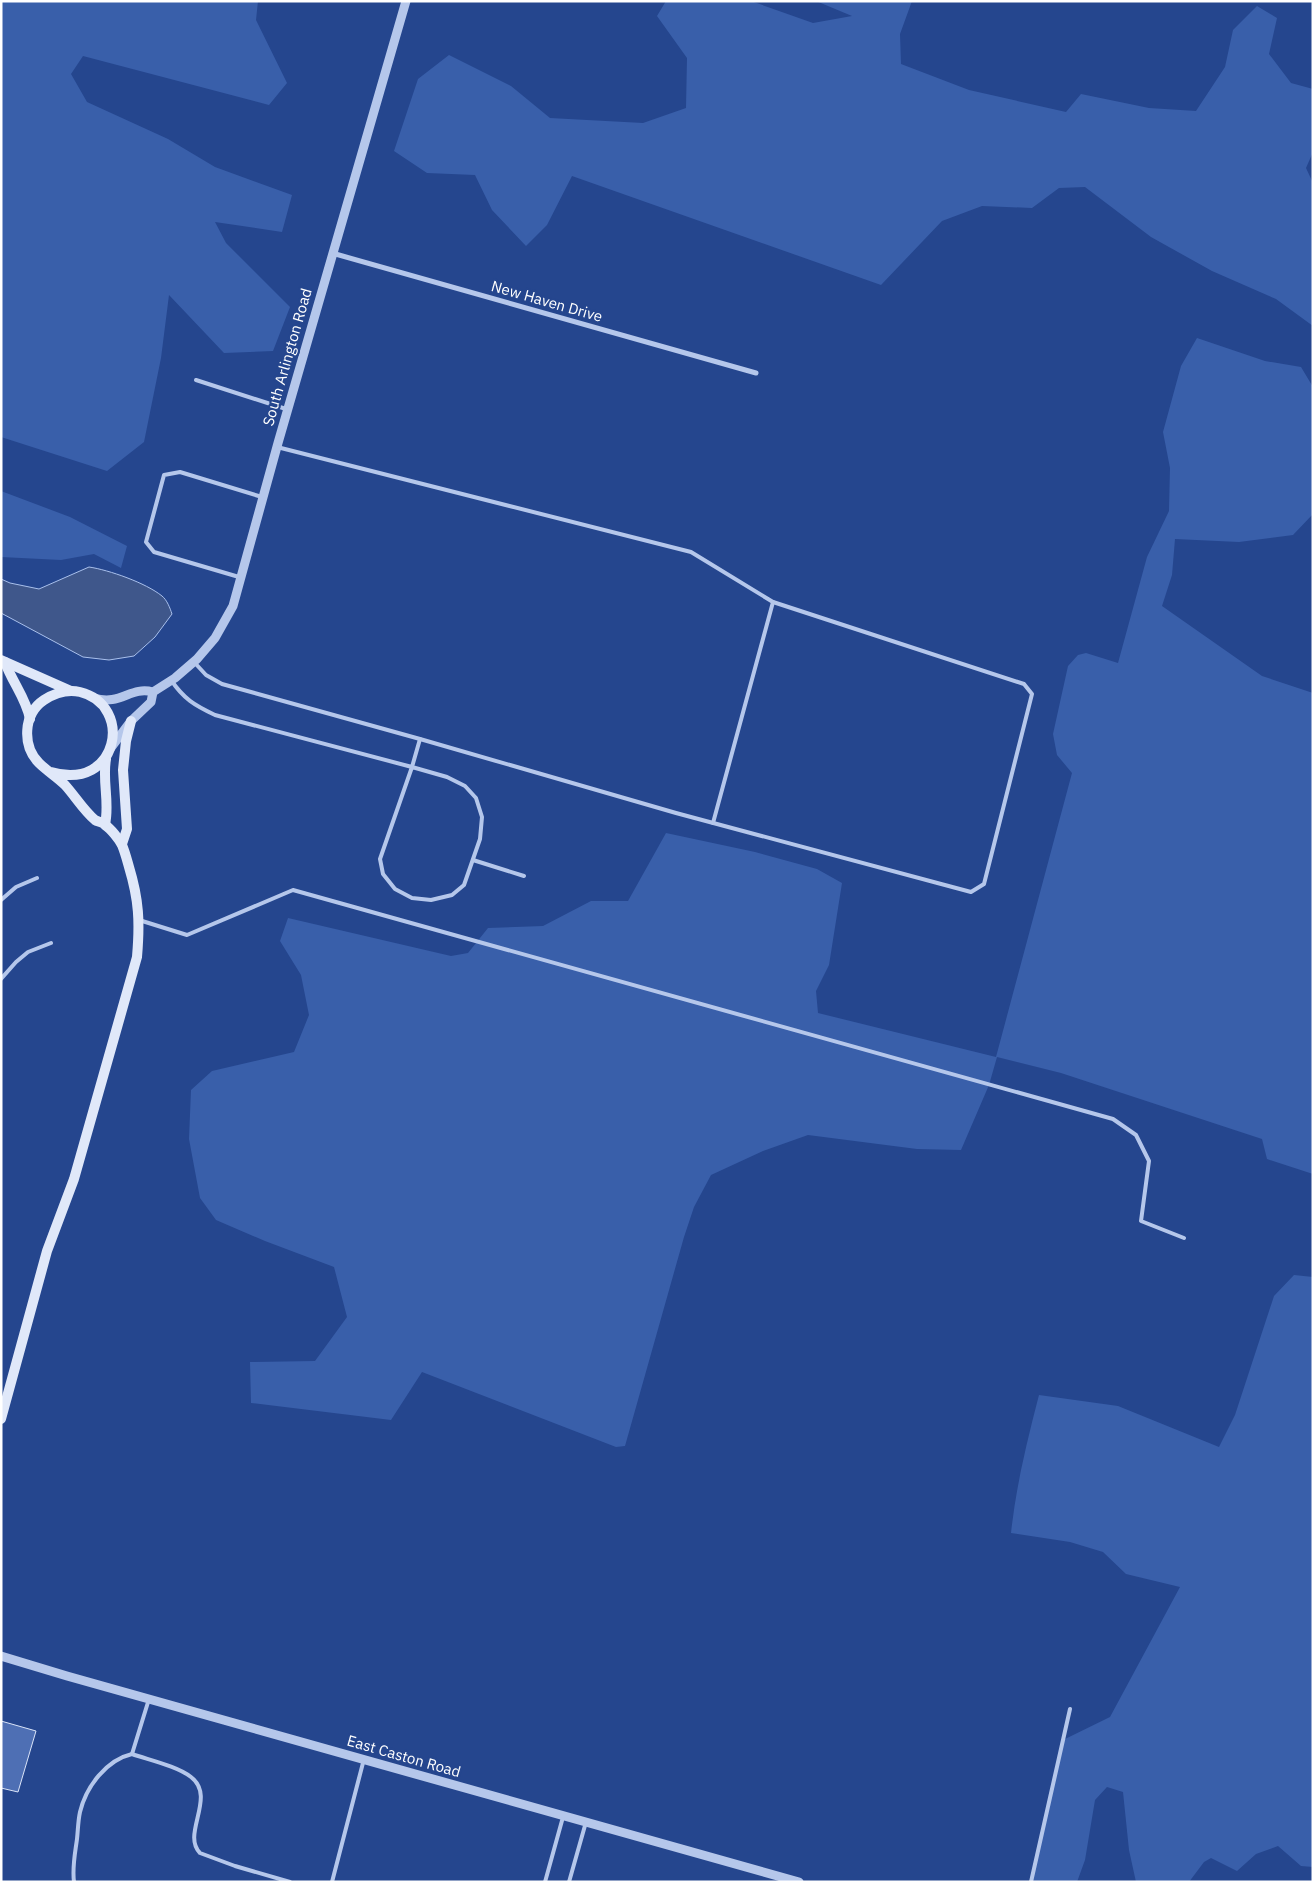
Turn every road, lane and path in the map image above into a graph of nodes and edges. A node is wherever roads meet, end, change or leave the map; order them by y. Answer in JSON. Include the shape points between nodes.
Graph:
{"nodes":[{"id":1,"x":406,"y":1,"type":"edge"},
{"id":2,"x":332,"y":253,"type":"junction"},
{"id":3,"x":756,"y":373,"type":"dead end"},
{"id":4,"x":196,"y":380,"type":"dead end"},
{"id":5,"x":288,"y":410,"type":"junction"},
{"id":6,"x":277,"y":447,"type":"junction"},
{"id":7,"x":264,"y":498,"type":"junction"},
{"id":8,"x":242,"y":577,"type":"junction"},
{"id":9,"x":773,"y":602,"type":"junction"},
{"id":10,"x":3,"y":661,"type":"edge"},
{"id":11,"x":194,"y":662,"type":"junction"},
{"id":12,"x":171,"y":680,"type":"junction"},
{"id":13,"x":72,"y":691,"type":"junction"},
{"id":14,"x":153,"y":692,"type":"junction"},
{"id":15,"x":93,"y":698,"type":"junction"},
{"id":16,"x":30,"y":719,"type":"junction"},
{"id":17,"x":132,"y":721,"type":"junction"},
{"id":18,"x":420,"y":739,"type":"junction"},
{"id":19,"x":109,"y":752,"type":"junction"},
{"id":20,"x":412,"y":768,"type":"junction"},
{"id":21,"x":51,"y":772,"type":"junction"},
{"id":22,"x":713,"y":823,"type":"junction"},
{"id":23,"x":105,"y":824,"type":"junction"},
{"id":24,"x":122,"y":844,"type":"junction"},
{"id":25,"x":472,"y":860,"type":"junction"},
{"id":26,"x":524,"y":876,"type":"dead end"},
{"id":27,"x":37,"y":878,"type":"dead end"},
{"id":28,"x":1,"y":900,"type":"edge"},
{"id":29,"x":139,"y":920,"type":"junction"},
{"id":30,"x":52,"y":943,"type":"dead end"},
{"id":31,"x":1,"y":979,"type":"edge"},
{"id":32,"x":1184,"y":1238,"type":"dead end"},
{"id":33,"x":1,"y":1418,"type":"edge"},
{"id":34,"x":1,"y":1656,"type":"edge"},
{"id":35,"x":149,"y":1698,"type":"junction"},
{"id":36,"x":1070,"y":1709,"type":"dead end"},
{"id":37,"x":132,"y":1754,"type":"junction"},
{"id":38,"x":364,"y":1759,"type":"junction"},
{"id":39,"x":564,"y":1816,"type":"junction"},
{"id":40,"x":586,"y":1822,"type":"junction"},
{"id":41,"x":74,"y":1882,"type":"edge"},
{"id":42,"x":290,"y":1882,"type":"edge"},
{"id":43,"x":332,"y":1882,"type":"edge"},
{"id":44,"x":544,"y":1882,"type":"edge"},
{"id":45,"x":569,"y":1882,"type":"edge"},
{"id":46,"x":799,"y":1882,"type":"edge"},
{"id":47,"x":1031,"y":1882,"type":"edge"}],
"edges":[{"from":1,"to":2,"type":"street","name":"South Arlington Road"},
{"from":2,"to":3,"type":"street","name":"New Haven Drive"},
{"from":2,"to":5,"type":"street","name":"South Arlington Road"},
{"from":4,"to":5,"type":"lane"},
{"from":5,"to":6,"type":"street","name":"South Arlington Road"},
{"from":6,"to":7,"type":"street","name":"South Arlington Road"},
{"from":6,"to":9,"type":"lane","via":[[691,552]]},
{"from":7,"to":8,"type":"street","name":"South Arlington Road"},
{"from":7,"to":8,"type":"lane","via":[[180,472],[164,475],[146,542],[154,552]]},
{"from":8,"to":11,"type":"street","name":"South Arlington Road","via":[[233,606],[215,638]]},
{"from":9,"to":22,"type":"lane"},
{"from":9,"to":22,"type":"lane","via":[[1024,684],[1032,694],[984,884],[971,892]]},
{"from":10,"to":13,"type":"main road"},
{"from":10,"to":16,"type":"main road","via":[[24,698]]},
{"from":11,"to":12,"type":"street","name":"South Arlington Road"},
{"from":11,"to":18,"type":"lane","via":[[206,675],[222,684]]},
{"from":12,"to":14,"type":"street","name":"South Arlington Road"},
{"from":12,"to":20,"type":"lane","via":[[192,704],[215,715]]},
{"from":13,"to":15,"type":"main road"},
{"from":13,"to":16,"type":"main road","via":[[52,695],[40,702]]},
{"from":14,"to":15,"type":"street","name":"South Arlington Road","via":[[143,689],[116,700]]},
{"from":14,"to":17,"type":"street","name":"South Arlington Road","via":[[151,702]]},
{"from":15,"to":19,"type":"main road","via":[[104,707],[111,720],[113,735]]},
{"from":16,"to":21,"type":"main road","via":[[27,740],[32,753]]},
{"from":17,"to":19,"type":"street","name":"South Arlington Road"},
{"from":17,"to":24,"type":"main road","via":[[123,770],[126,829]]},
{"from":18,"to":20,"type":"lane"},
{"from":18,"to":22,"type":"lane"},
{"from":19,"to":21,"type":"main road","via":[[103,762],[78,776]]},
{"from":19,"to":23,"type":"main road","via":[[104,770]]},
{"from":20,"to":25,"type":"lane","via":[[447,777],[465,786],[476,798],[482,817],[480,839]]},
{"from":20,"to":25,"type":"lane","via":[[380,859],[383,874],[395,889],[412,898],[431,900],[452,895],[464,885]]},
{"from":21,"to":23,"type":"main road","via":[[95,819]]},
{"from":23,"to":24,"type":"main road"},
{"from":24,"to":29,"type":"main road","via":[[136,891]]},
{"from":25,"to":26,"type":"lane"},
{"from":27,"to":28,"type":"lane","via":[[16,887]]},
{"from":29,"to":32,"type":"lane","via":[[187,936],[292,890],[1112,1119],[1136,1135],[1149,1161],[1141,1221]]},
{"from":29,"to":33,"type":"main road","via":[[137,957],[74,1179],[47,1251]]},
{"from":30,"to":31,"type":"lane","via":[[28,952]]},
{"from":34,"to":35,"type":"street","name":"East Caston Road"},
{"from":35,"to":37,"type":"lane"},
{"from":35,"to":38,"type":"street","name":"East Caston Road"},
{"from":36,"to":47,"type":"lane"},
{"from":37,"to":41,"type":"lane","via":[[111,1763],[85,1796],[73,1865]]},
{"from":37,"to":42,"type":"lane","via":[[190,1775],[198,1784],[201,1801],[194,1840],[200,1854]]},
{"from":38,"to":39,"type":"street","name":"East Caston Road"},
{"from":38,"to":43,"type":"lane"},
{"from":39,"to":40,"type":"street","name":"East Caston Road"},
{"from":39,"to":44,"type":"lane"},
{"from":40,"to":45,"type":"lane"},
{"from":40,"to":46,"type":"street","name":"East Caston Road"}]}
